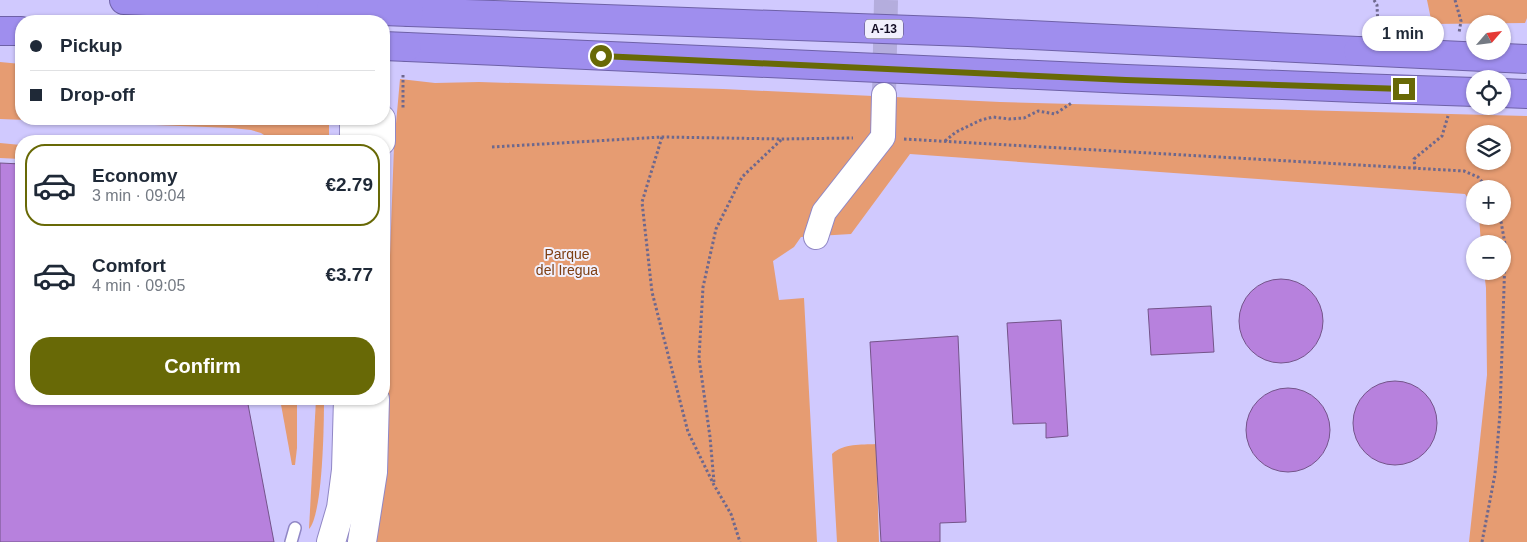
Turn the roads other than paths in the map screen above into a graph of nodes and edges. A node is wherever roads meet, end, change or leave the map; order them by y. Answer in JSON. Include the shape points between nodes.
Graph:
{"nodes":[{"id":1,"x":124,"y":0,"type":"edge"},
{"id":2,"x":0,"y":30,"type":"edge"},
{"id":3,"x":15,"y":31,"type":"edge"},
{"id":4,"x":395,"y":47,"type":"edge"},
{"id":5,"x":0,"y":48,"type":"edge"},
{"id":6,"x":15,"y":48,"type":"edge"},
{"id":7,"x":1527,"y":59,"type":"edge"},
{"id":8,"x":1466,"y":92,"type":"edge"},
{"id":9,"x":1511,"y":93,"type":"edge"},
{"id":10,"x":1527,"y":94,"type":"edge"},
{"id":11,"x":884,"y":95,"type":"tunnel mouth"},
{"id":12,"x":816,"y":236,"type":"dead end"},
{"id":13,"x":348,"y":405,"type":"edge"},
{"id":14,"x":375,"y":405,"type":"edge"},
{"id":15,"x":295,"y":528,"type":"dead end"},
{"id":16,"x":291,"y":542,"type":"edge"},
{"id":17,"x":331,"y":542,"type":"edge"},
{"id":18,"x":362,"y":542,"type":"edge"}],
"edges":[{"from":1,"to":7,"type":"highway","number":"A-13","bridge":true,"via":[[968,32]]},
{"from":2,"to":3,"type":"highway"},
{"from":4,"to":8,"type":"highway","bridge":true},
{"from":5,"to":6,"type":"highway"},
{"from":9,"to":10,"type":"highway"},
{"from":11,"to":12,"type":"street","via":[[883,137],[824,212]]},
{"from":13,"to":17,"type":"main road","via":[[342,508]]},
{"from":14,"to":18,"type":"main road","via":[[373,472]]},
{"from":15,"to":16,"type":"lane"}]}
